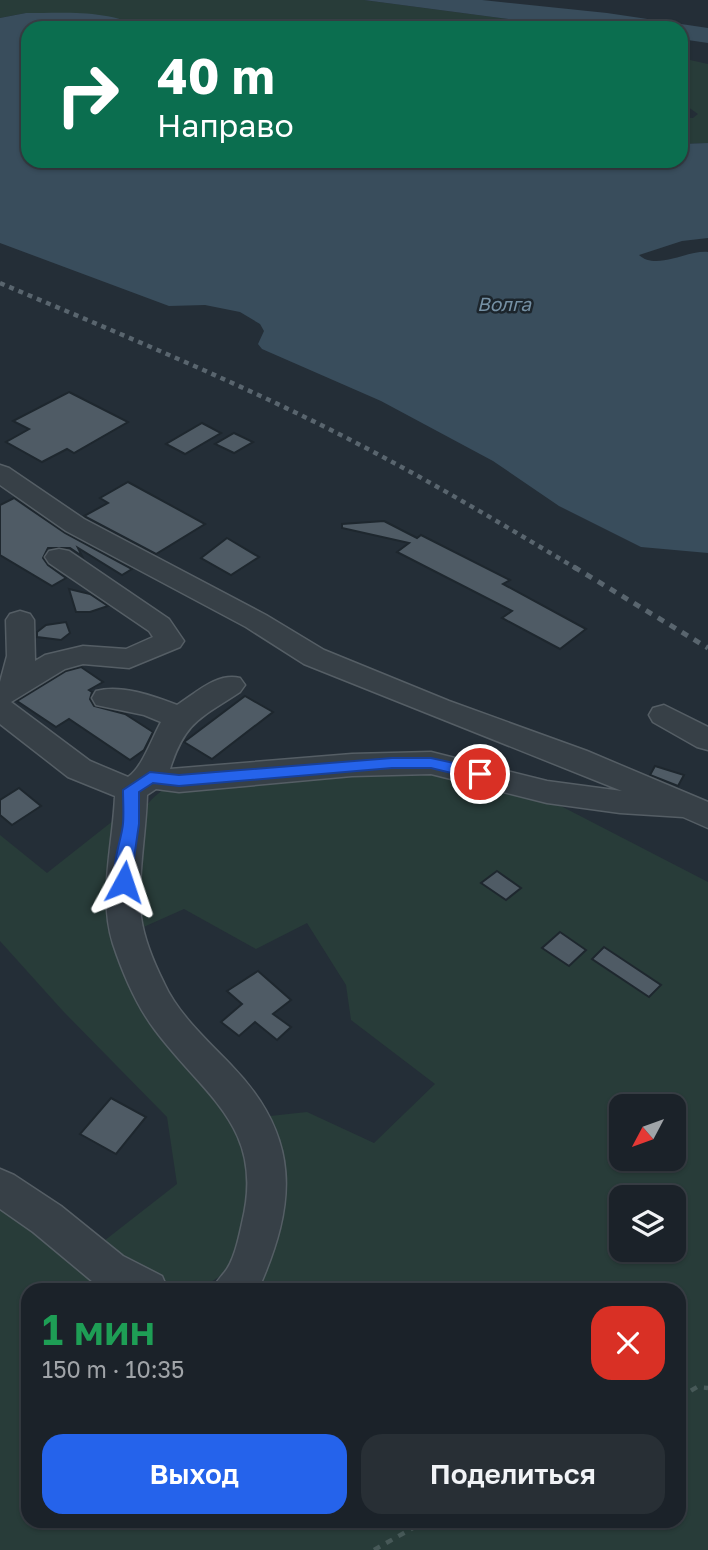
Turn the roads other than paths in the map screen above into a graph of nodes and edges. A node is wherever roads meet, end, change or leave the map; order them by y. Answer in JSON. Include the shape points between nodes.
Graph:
{"nodes":[{"id":1,"x":0,"y":472,"type":"edge"},
{"id":2,"x":59,"y":557,"type":"dead end"},
{"id":3,"x":20,"y":620,"type":"dead end"},
{"id":4,"x":230,"y":685,"type":"dead end"},
{"id":5,"x":5,"y":697,"type":"edge"},
{"id":6,"x":107,"y":698,"type":"dead end"},
{"id":7,"x":664,"y":715,"type":"dead end"},
{"id":8,"x":178,"y":718,"type":"junction"},
{"id":9,"x":708,"y":740,"type":"edge"},
{"id":10,"x":141,"y":783,"type":"junction"},
{"id":11,"x":698,"y":811,"type":"edge"},
{"id":12,"x":0,"y":1187,"type":"edge"},
{"id":13,"x":134,"y":1283,"type":"edge"},
{"id":14,"x":240,"y":1283,"type":"edge"}],
"edges":[{"from":1,"to":11,"type":"street","via":[[75,525],[257,621],[314,657]]},
{"from":2,"to":5,"type":"street","via":[[159,625],[170,641],[129,659],[83,655],[55,662]]},
{"from":3,"to":5,"type":"street","via":[[22,656]]},
{"from":4,"to":8,"type":"street"},
{"from":5,"to":10,"type":"street","via":[[79,769]]},
{"from":6,"to":8,"type":"street","via":[[151,706]]},
{"from":7,"to":9,"type":"street"},
{"from":8,"to":10,"type":"street"},
{"from":10,"to":11,"type":"street","via":[[431,763],[547,792]]},
{"from":10,"to":14,"type":"street","via":[[124,863],[124,920],[150,993],[249,1114],[267,1162],[268,1206],[255,1253]]},
{"from":12,"to":13,"type":"street","via":[[108,1269]]}]}
